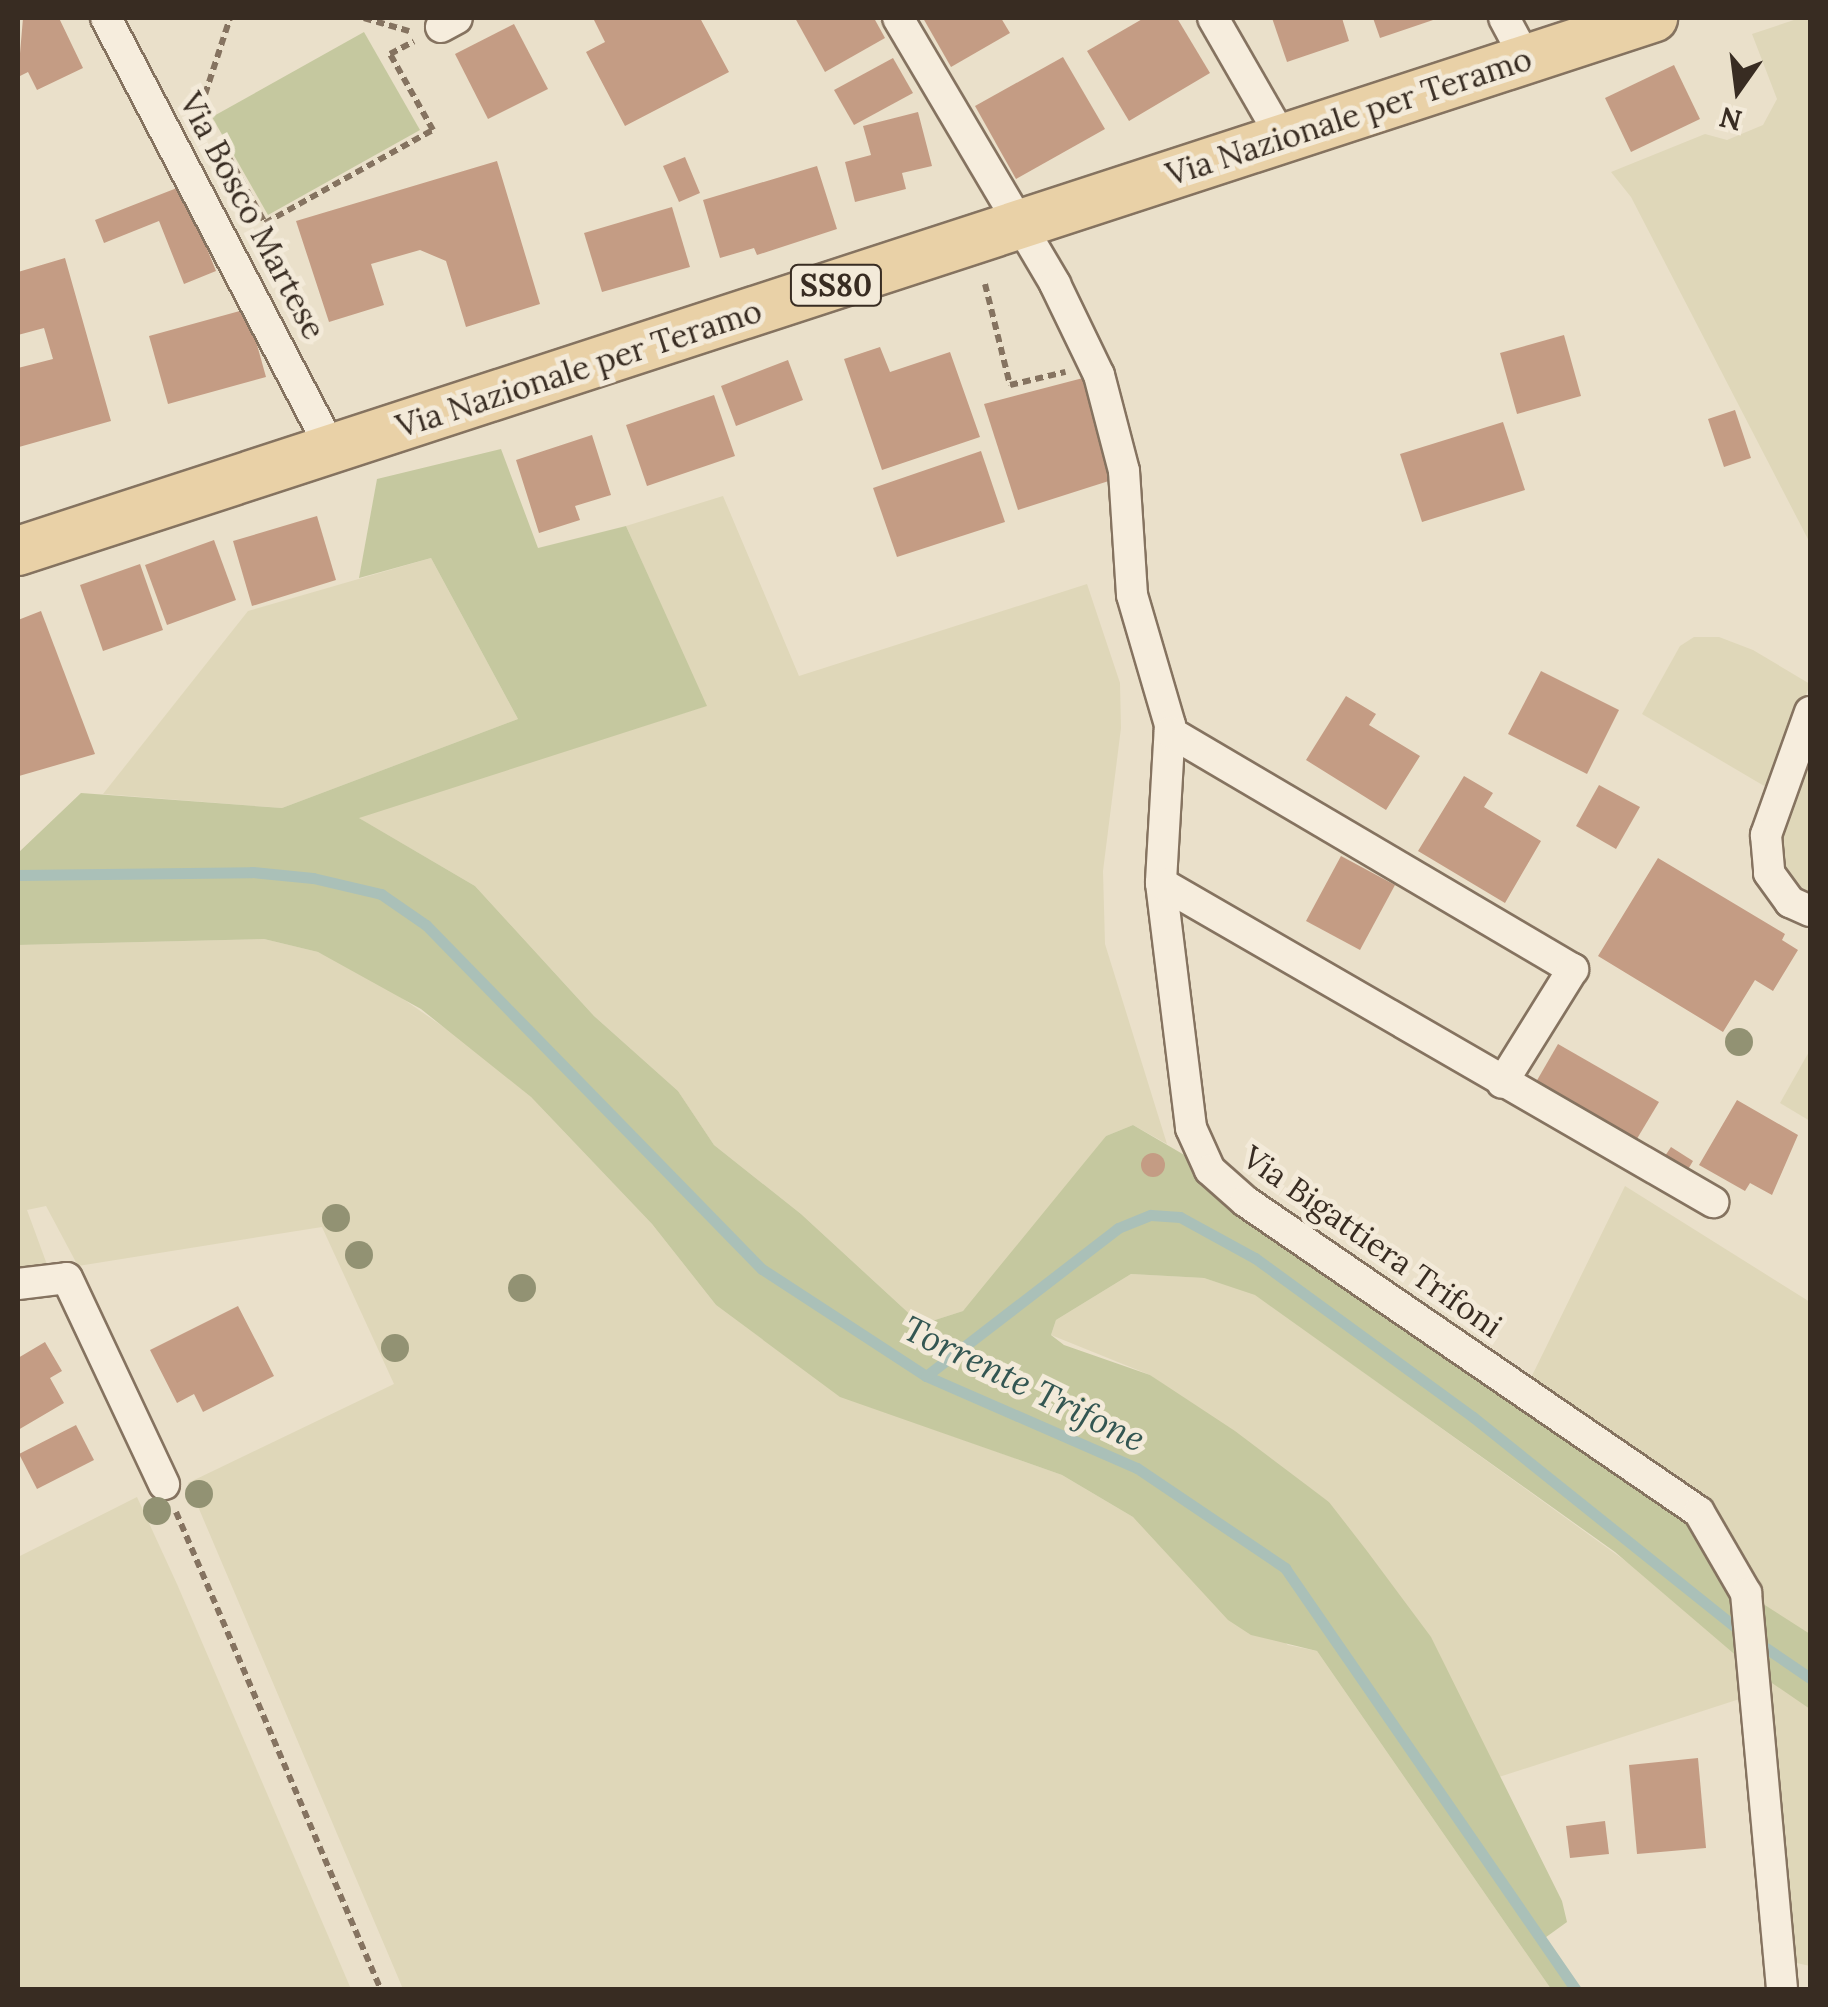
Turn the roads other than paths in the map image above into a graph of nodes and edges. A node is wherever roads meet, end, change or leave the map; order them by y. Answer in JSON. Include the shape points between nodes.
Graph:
{"nodes":[{"id":1,"x":106,"y":18,"type":"edge"},
{"id":2,"x":898,"y":18,"type":"edge"},
{"id":3,"x":1213,"y":18,"type":"edge"},
{"id":4,"x":1504,"y":18,"type":"edge"},
{"id":5,"x":1653,"y":18,"type":"edge"},
{"id":6,"x":1526,"y":59,"type":"junction"},
{"id":7,"x":1282,"y":138,"type":"junction"},
{"id":8,"x":1016,"y":226,"type":"junction"},
{"id":9,"x":332,"y":450,"type":"junction"},
{"id":10,"x":18,"y":551,"type":"edge"},
{"id":11,"x":1810,"y":712,"type":"edge"},
{"id":12,"x":1170,"y":732,"type":"junction"},
{"id":13,"x":1160,"y":884,"type":"junction"},
{"id":14,"x":1810,"y":911,"type":"edge"},
{"id":15,"x":1502,"y":1083,"type":"junction"},
{"id":16,"x":1712,"y":1202,"type":"dead end"},
{"id":17,"x":18,"y":1284,"type":"edge"},
{"id":18,"x":164,"y":1484,"type":"road end"},
{"id":19,"x":1782,"y":1990,"type":"edge"}],
"edges":[{"from":1,"to":9,"type":"street","name":"Via Bosco Martese"},
{"from":2,"to":8,"type":"street","name":"Via Bigattiera Trifoni"},
{"from":3,"to":7,"type":"street"},
{"from":4,"to":6,"type":"street"},
{"from":5,"to":6,"type":"main road","name":"Via Nazionale per Teramo","number":"SS80"},
{"from":6,"to":7,"type":"main road","name":"Via Nazionale per Teramo","number":"SS80"},
{"from":7,"to":8,"type":"main road","name":"Via Nazionale per Teramo","number":"SS80"},
{"from":8,"to":9,"type":"main road","name":"Via Nazionale per Teramo","number":"SS80"},
{"from":8,"to":12,"type":"street","name":"Via Bigattiera Trifoni","via":[[1055,284],[1099,375],[1124,471],[1132,595]]},
{"from":9,"to":10,"type":"main road","name":"Via Nazionale per Teramo","number":"SS80"},
{"from":11,"to":14,"type":"street","via":[[1766,834],[1769,873],[1790,902]]},
{"from":12,"to":13,"type":"street","name":"Via Bigattiera Trifoni"},
{"from":12,"to":15,"type":"street","via":[[1573,969]]},
{"from":13,"to":15,"type":"street"},
{"from":13,"to":19,"type":"street","name":"Via Bigattiera Trifoni","via":[[1191,1128],[1210,1170],[1699,1512],[1746,1593]]},
{"from":15,"to":16,"type":"street"},
{"from":17,"to":18,"type":"street","via":[[66,1278]]}]}
